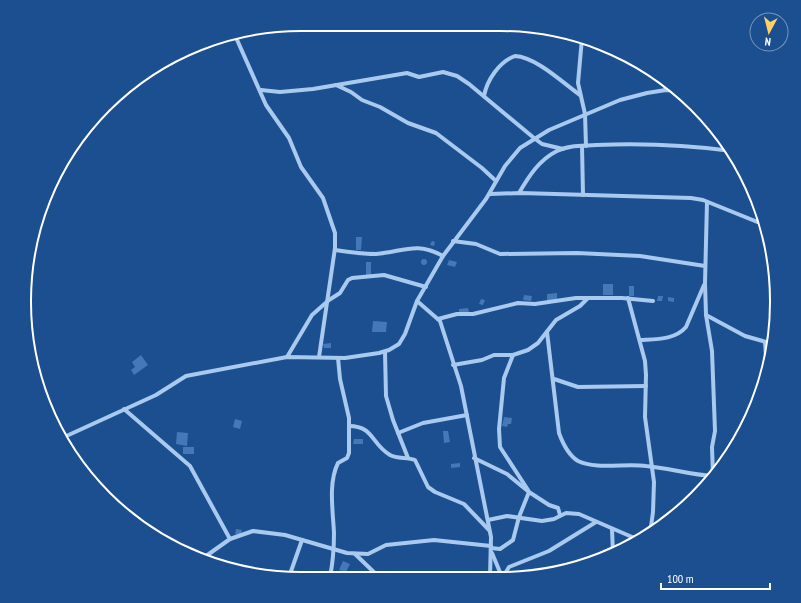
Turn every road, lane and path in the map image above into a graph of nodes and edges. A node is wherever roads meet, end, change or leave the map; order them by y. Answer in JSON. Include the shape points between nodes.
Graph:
{"nodes":[{"id":1,"x":237,"y":39,"type":"edge"},
{"id":2,"x":581,"y":44,"type":"edge"},
{"id":3,"x":334,"y":84,"type":"junction"},
{"id":4,"x":261,"y":90,"type":"junction"},
{"id":5,"x":666,"y":90,"type":"edge"},
{"id":6,"x":580,"y":95,"type":"junction"},
{"id":7,"x":484,"y":96,"type":"junction"},
{"id":8,"x":585,"y":114,"type":"junction"},
{"id":9,"x":534,"y":138,"type":"junction"},
{"id":10,"x":584,"y":146,"type":"junction"},
{"id":11,"x":563,"y":149,"type":"junction"},
{"id":12,"x":724,"y":151,"type":"edge"},
{"id":13,"x":496,"y":181,"type":"junction"},
{"id":14,"x":519,"y":193,"type":"junction"},
{"id":15,"x":490,"y":194,"type":"junction"},
{"id":16,"x":583,"y":195,"type":"junction"},
{"id":17,"x":707,"y":202,"type":"junction"},
{"id":18,"x":758,"y":222,"type":"edge"},
{"id":19,"x":453,"y":241,"type":"junction"},
{"id":20,"x":335,"y":250,"type":"junction"},
{"id":21,"x":443,"y":256,"type":"junction"},
{"id":22,"x":705,"y":266,"type":"junction"},
{"id":23,"x":705,"y":283,"type":"junction"},
{"id":24,"x":426,"y":287,"type":"junction"},
{"id":25,"x":628,"y":298,"type":"junction"},
{"id":26,"x":586,"y":299,"type":"junction"},
{"id":27,"x":329,"y":300,"type":"junction"},
{"id":28,"x":653,"y":301,"type":"dead end"},
{"id":29,"x":417,"y":302,"type":"junction"},
{"id":30,"x":706,"y":315,"type":"junction"},
{"id":31,"x":438,"y":319,"type":"junction"},
{"id":32,"x":547,"y":332,"type":"junction"},
{"id":33,"x":640,"y":340,"type":"junction"},
{"id":34,"x":765,"y":342,"type":"joint"},
{"id":35,"x":766,"y":351,"type":"edge"},
{"id":36,"x":385,"y":352,"type":"junction"},
{"id":37,"x":513,"y":355,"type":"junction"},
{"id":38,"x":286,"y":357,"type":"junction"},
{"id":39,"x":319,"y":357,"type":"junction"},
{"id":40,"x":338,"y":358,"type":"junction"},
{"id":41,"x":453,"y":365,"type":"junction"},
{"id":42,"x":554,"y":379,"type":"junction"},
{"id":43,"x":646,"y":386,"type":"junction"},
{"id":44,"x":124,"y":409,"type":"junction"},
{"id":45,"x":467,"y":415,"type":"junction"},
{"id":46,"x":349,"y":426,"type":"junction"},
{"id":47,"x":398,"y":433,"type":"junction"},
{"id":48,"x":66,"y":436,"type":"edge"},
{"id":49,"x":408,"y":458,"type":"junction"},
{"id":50,"x":474,"y":458,"type":"junction"},
{"id":51,"x":652,"y":466,"type":"junction"},
{"id":52,"x":713,"y":468,"type":"edge"},
{"id":53,"x":706,"y":476,"type":"edge"},
{"id":54,"x":529,"y":491,"type":"junction"},
{"id":55,"x":560,"y":516,"type":"junction"},
{"id":56,"x":519,"y":517,"type":"junction"},
{"id":57,"x":488,"y":520,"type":"junction"},
{"id":58,"x":596,"y":522,"type":"junction"},
{"id":59,"x":651,"y":525,"type":"edge"},
{"id":60,"x":612,"y":529,"type":"junction"},
{"id":61,"x":490,"y":532,"type":"junction"},
{"id":62,"x":632,"y":537,"type":"edge"},
{"id":63,"x":230,"y":539,"type":"junction"},
{"id":64,"x":302,"y":540,"type":"junction"},
{"id":65,"x":613,"y":547,"type":"edge"},
{"id":66,"x":491,"y":548,"type":"junction"},
{"id":67,"x":333,"y":550,"type":"junction"},
{"id":68,"x":355,"y":554,"type":"junction"},
{"id":69,"x":208,"y":555,"type":"edge"},
{"id":70,"x":291,"y":571,"type":"edge"},
{"id":71,"x":331,"y":572,"type":"edge"},
{"id":72,"x":375,"y":572,"type":"edge"},
{"id":73,"x":490,"y":572,"type":"edge"},
{"id":74,"x":500,"y":572,"type":"edge"},
{"id":75,"x":506,"y":572,"type":"edge"}],
"edges":[{"from":1,"to":4,"type":"street"},
{"from":2,"to":6,"type":"street","via":[[578,81]]},
{"from":3,"to":4,"type":"street","via":[[290,92]]},
{"from":3,"to":7,"type":"street","via":[[407,73],[419,77],[443,72],[457,76]]},
{"from":3,"to":13,"type":"street","via":[[408,123],[436,133]]},
{"from":4,"to":20,"type":"street","via":[[269,110],[292,142],[301,167],[323,198],[335,233]]},
{"from":5,"to":8,"type":"street","via":[[620,100]]},
{"from":6,"to":7,"type":"street","via":[[542,68],[527,59],[515,56],[492,76]]},
{"from":6,"to":8,"type":"street"},
{"from":7,"to":9,"type":"street"},
{"from":8,"to":9,"type":"street"},
{"from":8,"to":10,"type":"street"},
{"from":9,"to":11,"type":"street","via":[[542,144]]},
{"from":9,"to":13,"type":"street","via":[[511,157]]},
{"from":10,"to":11,"type":"street"},
{"from":10,"to":12,"type":"street","via":[[636,144],[690,146]]},
{"from":10,"to":16,"type":"street"},
{"from":11,"to":14,"type":"street","via":[[534,169]]},
{"from":13,"to":15,"type":"street"},
{"from":14,"to":15,"type":"street"},
{"from":14,"to":16,"type":"street"},
{"from":15,"to":19,"type":"street"},
{"from":16,"to":17,"type":"street","via":[[676,197]]},
{"from":17,"to":18,"type":"street"},
{"from":17,"to":22,"type":"street"},
{"from":19,"to":21,"type":"street"},
{"from":19,"to":22,"type":"street","via":[[476,244],[500,254],[577,253],[640,256]]},
{"from":20,"to":21,"type":"street","via":[[376,254],[423,248]]},
{"from":20,"to":27,"type":"street"},
{"from":21,"to":24,"type":"street"},
{"from":22,"to":23,"type":"street"},
{"from":23,"to":30,"type":"street"},
{"from":23,"to":33,"type":"street","via":[[681,333],[664,338]]},
{"from":24,"to":27,"type":"street","via":[[384,275],[361,276],[348,280],[340,293]]},
{"from":24,"to":29,"type":"street"},
{"from":25,"to":26,"type":"street"},
{"from":25,"to":28,"type":"street"},
{"from":25,"to":33,"type":"street"},
{"from":26,"to":31,"type":"street","via":[[511,304]]},
{"from":26,"to":32,"type":"street","via":[[580,306],[556,320]]},
{"from":27,"to":38,"type":"street","via":[[312,315]]},
{"from":27,"to":39,"type":"street"},
{"from":29,"to":31,"type":"street"},
{"from":29,"to":36,"type":"street","via":[[399,344]]},
{"from":30,"to":34,"type":"street","via":[[745,336]]},
{"from":30,"to":52,"type":"street","via":[[712,350],[715,431]]},
{"from":31,"to":41,"type":"street"},
{"from":32,"to":37,"type":"street","via":[[532,348]]},
{"from":32,"to":42,"type":"street"},
{"from":33,"to":43,"type":"street","via":[[645,361]]},
{"from":34,"to":35,"type":"street"},
{"from":36,"to":40,"type":"street"},
{"from":36,"to":47,"type":"street","via":[[385,392]]},
{"from":37,"to":41,"type":"street","via":[[494,355]]},
{"from":37,"to":54,"type":"street","via":[[502,391],[500,446]]},
{"from":38,"to":39,"type":"street"},
{"from":38,"to":44,"type":"street","via":[[186,376],[156,395]]},
{"from":39,"to":40,"type":"street"},
{"from":40,"to":46,"type":"street"},
{"from":41,"to":45,"type":"street","via":[[461,386]]},
{"from":42,"to":43,"type":"street","via":[[578,387]]},
{"from":42,"to":51,"type":"street","via":[[560,433],[571,455],[577,460],[589,463]]},
{"from":43,"to":51,"type":"street","via":[[645,416]]},
{"from":44,"to":48,"type":"street"},
{"from":44,"to":63,"type":"street","via":[[190,466]]},
{"from":45,"to":47,"type":"street","via":[[423,423]]},
{"from":45,"to":50,"type":"street"},
{"from":46,"to":49,"type":"street","via":[[359,426],[368,430],[377,445],[392,456]]},
{"from":46,"to":67,"type":"street","via":[[349,456],[337,464],[334,477]]},
{"from":47,"to":49,"type":"street"},
{"from":49,"to":61,"type":"street","via":[[416,461],[428,487],[464,504]]},
{"from":50,"to":54,"type":"street","via":[[507,474]]},
{"from":50,"to":57,"type":"street"},
{"from":51,"to":53,"type":"street","via":[[684,474]]},
{"from":51,"to":59,"type":"street","via":[[654,482]]},
{"from":54,"to":55,"type":"street","via":[[558,508]]},
{"from":54,"to":56,"type":"street"},
{"from":55,"to":56,"type":"street","via":[[542,521]]},
{"from":55,"to":58,"type":"street","via":[[566,513],[580,514]]},
{"from":56,"to":57,"type":"street","via":[[507,516]]},
{"from":56,"to":66,"type":"street","via":[[513,540],[500,549]]},
{"from":57,"to":61,"type":"street"},
{"from":58,"to":60,"type":"street"},
{"from":58,"to":75,"type":"street","via":[[549,550],[510,567]]},
{"from":60,"to":62,"type":"street"},
{"from":60,"to":65,"type":"street"},
{"from":61,"to":66,"type":"street"},
{"from":63,"to":64,"type":"street","via":[[256,531]]},
{"from":63,"to":69,"type":"street"},
{"from":64,"to":67,"type":"street"},
{"from":64,"to":70,"type":"street"},
{"from":66,"to":68,"type":"street","via":[[434,540],[386,545],[368,554]]},
{"from":66,"to":73,"type":"street"},
{"from":66,"to":74,"type":"street"},
{"from":67,"to":68,"type":"street"},
{"from":67,"to":71,"type":"street"},
{"from":68,"to":72,"type":"street"}]}
